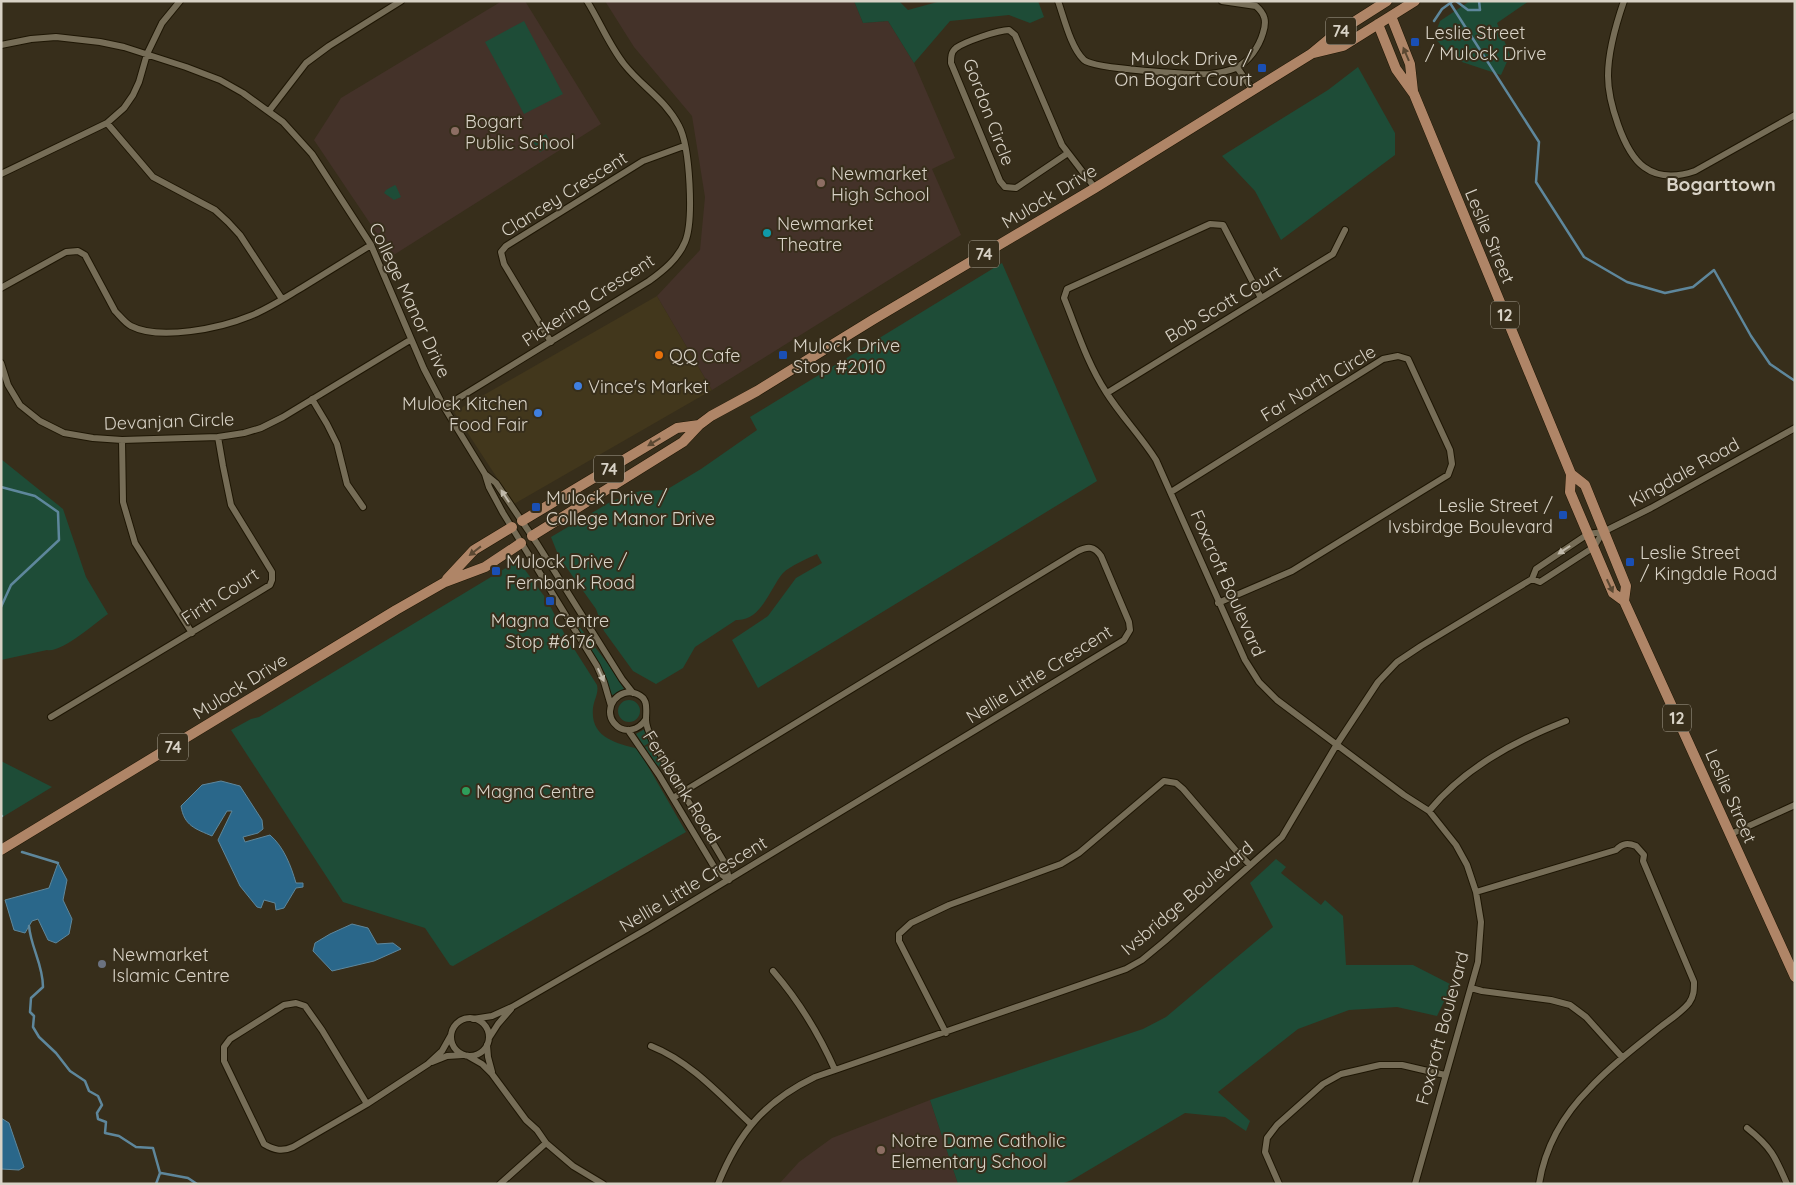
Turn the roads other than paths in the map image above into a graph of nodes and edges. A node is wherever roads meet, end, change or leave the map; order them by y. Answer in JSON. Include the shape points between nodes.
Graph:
{"nodes":[{"id":1,"x":180,"y":1,"type":"edge"},
{"id":2,"x":401,"y":1,"type":"edge"},
{"id":3,"x":588,"y":1,"type":"edge"},
{"id":4,"x":1058,"y":1,"type":"edge"},
{"id":5,"x":1222,"y":1,"type":"edge"},
{"id":6,"x":1415,"y":1,"type":"edge"},
{"id":7,"x":1624,"y":1,"type":"edge"},
{"id":8,"x":1386,"y":2,"type":"edge"},
{"id":9,"x":1371,"y":6,"type":"edge"},
{"id":10,"x":1391,"y":16,"type":"junction"},
{"id":11,"x":1378,"y":24,"type":"junction"},
{"id":12,"x":1,"y":45,"type":"edge"},
{"id":13,"x":147,"y":54,"type":"junction"},
{"id":14,"x":1311,"y":54,"type":"junction"},
{"id":15,"x":1237,"y":67,"type":"junction"},
{"id":16,"x":1253,"y":91,"type":"junction"},
{"id":17,"x":1414,"y":94,"type":"junction"},
{"id":18,"x":269,"y":112,"type":"junction"},
{"id":19,"x":1795,"y":115,"type":"edge"},
{"id":20,"x":107,"y":122,"type":"junction"},
{"id":21,"x":684,"y":146,"type":"junction"},
{"id":22,"x":1068,"y":153,"type":"junction"},
{"id":23,"x":1,"y":174,"type":"edge"},
{"id":24,"x":1095,"y":188,"type":"junction"},
{"id":25,"x":1345,"y":230,"type":"dead end"},
{"id":26,"x":371,"y":245,"type":"junction"},
{"id":27,"x":1,"y":288,"type":"edge"},
{"id":28,"x":1261,"y":298,"type":"junction"},
{"id":29,"x":282,"y":299,"type":"junction"},
{"id":30,"x":410,"y":340,"type":"junction"},
{"id":31,"x":551,"y":342,"type":"junction"},
{"id":32,"x":1,"y":363,"type":"edge"},
{"id":33,"x":1107,"y":393,"type":"junction"},
{"id":34,"x":312,"y":399,"type":"junction"},
{"id":35,"x":444,"y":408,"type":"junction"},
{"id":36,"x":699,"y":425,"type":"junction"},
{"id":37,"x":1795,"y":428,"type":"edge"},
{"id":38,"x":218,"y":437,"type":"junction"},
{"id":39,"x":122,"y":440,"type":"junction"},
{"id":40,"x":485,"y":474,"type":"junction"},
{"id":41,"x":1571,"y":474,"type":"junction"},
{"id":42,"x":1171,"y":492,"type":"junction"},
{"id":43,"x":363,"y":507,"type":"dead end"},
{"id":44,"x":522,"y":521,"type":"junction"},
{"id":45,"x":512,"y":527,"type":"junction"},
{"id":46,"x":1604,"y":532,"type":"junction"},
{"id":47,"x":1588,"y":534,"type":"junction"},
{"id":48,"x":532,"y":536,"type":"junction"},
{"id":49,"x":522,"y":543,"type":"junction"},
{"id":50,"x":1594,"y":547,"type":"junction"},
{"id":51,"x":1532,"y":579,"type":"junction"},
{"id":52,"x":445,"y":582,"type":"junction"},
{"id":53,"x":1624,"y":601,"type":"junction"},
{"id":54,"x":1218,"y":603,"type":"junction"},
{"id":55,"x":192,"y":632,"type":"junction"},
{"id":56,"x":633,"y":693,"type":"junction"},
{"id":57,"x":611,"y":706,"type":"junction"},
{"id":58,"x":51,"y":717,"type":"dead end"},
{"id":59,"x":646,"y":719,"type":"junction"},
{"id":60,"x":1566,"y":721,"type":"dead end"},
{"id":61,"x":628,"y":730,"type":"junction"},
{"id":62,"x":1337,"y":744,"type":"junction"},
{"id":63,"x":683,"y":792,"type":"junction"},
{"id":64,"x":673,"y":798,"type":"junction"},
{"id":65,"x":1795,"y":805,"type":"edge"},
{"id":66,"x":1429,"y":811,"type":"junction"},
{"id":67,"x":1730,"y":834,"type":"junction"},
{"id":68,"x":1,"y":850,"type":"edge"},
{"id":69,"x":1250,"y":865,"type":"junction"},
{"id":70,"x":729,"y":880,"type":"junction"},
{"id":71,"x":1476,"y":892,"type":"junction"},
{"id":72,"x":773,"y":971,"type":"dead end"},
{"id":73,"x":1795,"y":977,"type":"edge"},
{"id":74,"x":1471,"y":988,"type":"junction"},
{"id":75,"x":512,"y":1007,"type":"junction"},
{"id":76,"x":473,"y":1019,"type":"junction"},
{"id":77,"x":946,"y":1033,"type":"junction"},
{"id":78,"x":451,"y":1035,"type":"junction"},
{"id":79,"x":488,"y":1041,"type":"junction"},
{"id":80,"x":652,"y":1046,"type":"dead end"},
{"id":81,"x":466,"y":1056,"type":"junction"},
{"id":82,"x":1622,"y":1057,"type":"junction"},
{"id":83,"x":428,"y":1064,"type":"junction"},
{"id":84,"x":835,"y":1070,"type":"junction"},
{"id":85,"x":492,"y":1074,"type":"junction"},
{"id":86,"x":1445,"y":1075,"type":"junction"},
{"id":87,"x":366,"y":1104,"type":"junction"},
{"id":88,"x":751,"y":1124,"type":"junction"},
{"id":89,"x":1747,"y":1128,"type":"dead end"},
{"id":90,"x":546,"y":1143,"type":"junction"},
{"id":91,"x":500,"y":1184,"type":"edge"},
{"id":92,"x":603,"y":1184,"type":"edge"},
{"id":93,"x":718,"y":1184,"type":"edge"},
{"id":94,"x":1279,"y":1184,"type":"edge"},
{"id":95,"x":1415,"y":1184,"type":"edge"},
{"id":96,"x":1539,"y":1184,"type":"edge"},
{"id":97,"x":1787,"y":1184,"type":"edge"}],
"edges":[{"from":1,"to":13,"type":"street","via":[[162,23]]},
{"from":2,"to":18,"type":"street","via":[[306,63]]},
{"from":3,"to":21,"type":"street","name":"Pickering Crescent","via":[[623,63],[640,83],[658,96],[674,118],[681,129]]},
{"from":4,"to":15,"type":"street","via":[[1071,39],[1085,62],[1168,73],[1209,74]]},
{"from":5,"to":15,"type":"street","via":[[1256,6],[1265,17],[1261,42]]},
{"from":6,"to":10,"type":"main road","name":"Mulock Drive","number":"74"},
{"from":7,"to":19,"type":"street","via":[[1612,49],[1608,76],[1610,94],[1621,133],[1643,167],[1663,175],[1681,176]]},
{"from":8,"to":9,"type":"main road","name":"Mulock Drive","number":"74"},
{"from":9,"to":14,"type":"main road","name":"Mulock Drive","number":"74"},
{"from":10,"to":11,"type":"main road","name":"Mulock Drive","number":"74"},
{"from":17,"to":10,"type":"main road","name":"Leslie Street","number":"12","one_way":true,"via":[[1410,64]]},
{"from":11,"to":14,"type":"main road","name":"Mulock Drive","number":"74","via":[[1343,46]]},
{"from":11,"to":17,"type":"main road","name":"Leslie Street","number":"12","via":[[1396,69]]},
{"from":12,"to":13,"type":"street","name":"College Manor Drive","via":[[56,36],[100,42]]},
{"from":13,"to":18,"type":"street","name":"College Manor Drive","via":[[220,80]]},
{"from":13,"to":20,"type":"street","via":[[133,96]]},
{"from":14,"to":16,"type":"main road","name":"Mulock Drive","number":"74"},
{"from":15,"to":16,"type":"street"},
{"from":16,"to":24,"type":"main road","name":"Mulock Drive","number":"74"},
{"from":17,"to":41,"type":"main road","name":"Leslie Street","number":"12"},
{"from":18,"to":26,"type":"street","name":"College Manor Drive","via":[[283,122],[312,154]]},
{"from":20,"to":23,"type":"street"},
{"from":20,"to":29,"type":"street","via":[[153,177],[214,210],[228,222]]},
{"from":21,"to":31,"type":"street","name":"Pickering Crescent","via":[[690,202],[689,228],[677,256],[650,281]]},
{"from":21,"to":31,"type":"street","name":"Clancey Crescent","via":[[643,161],[501,252],[504,264]]},
{"from":22,"to":22,"type":"street","name":"Gordon Circle","via":[[1015,35],[1009,30],[999,30],[956,48],[950,63],[1005,187],[1016,188]]},
{"from":22,"to":24,"type":"street","name":"Gordon Circle"},
{"from":24,"to":36,"type":"main road","name":"Mulock Drive","number":"74"},
{"from":25,"to":28,"type":"street","name":"Bob Scott Court","via":[[1333,254]]},
{"from":26,"to":29,"type":"street"},
{"from":26,"to":30,"type":"street","name":"College Manor Drive"},
{"from":27,"to":29,"type":"street","via":[[66,252],[78,251],[84,255],[118,315],[130,326],[144,331],[167,334],[228,324]]},
{"from":28,"to":33,"type":"street","name":"Bob Scott Court"},
{"from":28,"to":33,"type":"street","name":"Foxcroft Boulevard","via":[[1223,225],[1210,224],[1067,289],[1064,298],[1088,360]]},
{"from":30,"to":34,"type":"street","name":"Devanjan Circle"},
{"from":30,"to":35,"type":"street","name":"College Manor Drive"},
{"from":31,"to":35,"type":"street","name":"Pickering Crescent"},
{"from":32,"to":39,"type":"street","name":"Devanjan Circle","via":[[20,406],[40,421],[64,433]]},
{"from":33,"to":42,"type":"street","name":"Foxcroft Boulevard","via":[[1149,447]]},
{"from":34,"to":38,"type":"street","name":"Devanjan Circle","via":[[261,428]]},
{"from":34,"to":43,"type":"street","via":[[336,444],[347,484]]},
{"from":35,"to":40,"type":"street","name":"College Manor Drive"},
{"from":36,"to":44,"type":"main road","name":"Mulock Drive","number":"74","one_way":true,"via":[[677,428]]},
{"from":36,"to":48,"type":"main road","name":"Mulock Drive","number":"74","via":[[683,442]]},
{"from":37,"to":46,"type":"street","name":"Kingdale Road"},
{"from":38,"to":39,"type":"street","name":"Devanjan Circle"},
{"from":38,"to":55,"type":"street","name":"Firth Court","via":[[231,504],[272,572],[272,580],[270,585]]},
{"from":39,"to":55,"type":"street","via":[[123,502],[135,543]]},
{"from":44,"to":40,"type":"street","name":"College Manor Drive","one_way":true,"via":[[496,483]]},
{"from":40,"to":45,"type":"street","name":"College Manor Drive","via":[[489,488]]},
{"from":41,"to":46,"type":"main road","name":"Leslie Street","number":"12","via":[[1585,485]]},
{"from":41,"to":47,"type":"main road","name":"Leslie Street","number":"12","via":[[1570,492]]},
{"from":42,"to":54,"type":"street","name":"Foxcroft Boulevard"},
{"from":42,"to":54,"type":"street","name":"Far North Circle","via":[[1383,360],[1398,356],[1408,359],[1450,450],[1452,464],[1448,475],[1292,570]]},
{"from":44,"to":48,"type":"street"},
{"from":45,"to":49,"type":"street","name":"College Manor Drive"},
{"from":45,"to":52,"type":"main road","name":"Mulock Drive","number":"74","one_way":true,"via":[[474,550]]},
{"from":46,"to":47,"type":"street","name":"Ivsbridge Boulevard"},
{"from":46,"to":50,"type":"street","name":"Kingdale Road"},
{"from":46,"to":53,"type":"main road","name":"Leslie Street","number":"12","via":[[1626,586]]},
{"from":47,"to":50,"type":"main road","name":"Leslie Street","number":"12"},
{"from":47,"to":51,"type":"street","name":"Ivsbridge Boulevard","one_way":true,"via":[[1536,569]]},
{"from":48,"to":56,"type":"street"},
{"from":49,"to":52,"type":"main road","name":"Mulock Drive","number":"74","via":[[485,566]]},
{"from":49,"to":57,"type":"street","one_way":true,"via":[[597,666]]},
{"from":50,"to":51,"type":"street","name":"Ivsbridge Boulevard","via":[[1540,582]]},
{"from":50,"to":53,"type":"main road","name":"Leslie Street","number":"12","one_way":true,"via":[[1613,593]]},
{"from":51,"to":62,"type":"street","name":"Ivsbridge Boulevard","via":[[1397,662],[1378,682]]},
{"from":52,"to":68,"type":"main road","name":"Mulock Drive","number":"74"},
{"from":53,"to":67,"type":"main road","name":"Leslie Street","number":"12"},
{"from":54,"to":62,"type":"street","name":"Foxcroft Boulevard","via":[[1244,660],[1259,682],[1277,700]]},
{"from":55,"to":58,"type":"street","name":"Firth Court"},
{"from":56,"to":57,"type":"street","via":[[622,694]]},
{"from":56,"to":59,"type":"street","via":[[641,696],[647,704]]},
{"from":57,"to":61,"type":"street","via":[[614,724]]},
{"from":59,"to":61,"type":"street","via":[[639,728]]},
{"from":59,"to":63,"type":"street","name":"Fernbank Road","via":[[653,742]]},
{"from":60,"to":66,"type":"street","via":[[1534,733],[1493,756],[1462,778]]},
{"from":61,"to":64,"type":"street","name":"Fernbank Road"},
{"from":62,"to":66,"type":"street","name":"Foxcroft Boulevard"},
{"from":62,"to":69,"type":"street","name":"Ivsbridge Boulevard","via":[[1282,837]]},
{"from":63,"to":64,"type":"street","name":"Nellie Little Crescent"},
{"from":63,"to":70,"type":"street","name":"Fernbank Road","via":[[726,864]]},
{"from":63,"to":70,"type":"street","name":"Nellie Little Crescent","via":[[1078,552],[1090,547],[1101,556],[1129,622],[1130,630],[1124,640]]},
{"from":64,"to":70,"type":"street","name":"Fernbank Road","via":[[716,870]]},
{"from":65,"to":67,"type":"street"},
{"from":66,"to":71,"type":"street","name":"Foxcroft Boulevard","via":[[1456,845]]},
{"from":67,"to":73,"type":"main road","name":"Leslie Street","number":"12"},
{"from":69,"to":77,"type":"street","name":"Ivsbridge Boulevard","via":[[1165,941],[1126,969]]},
{"from":69,"to":77,"type":"street","via":[[1183,789],[1176,783],[1164,781],[1079,853],[1061,864],[949,905],[911,923],[899,934],[899,941]]},
{"from":70,"to":75,"type":"street","name":"Nellie Little Crescent"},
{"from":71,"to":74,"type":"street","name":"Foxcroft Boulevard","via":[[1481,922],[1478,962]]},
{"from":71,"to":82,"type":"street","via":[[1616,850],[1625,844],[1641,850],[1643,862],[1694,982],[1694,991],[1688,1004]]},
{"from":72,"to":84,"type":"street","via":[[800,1005]]},
{"from":74,"to":82,"type":"street","via":[[1570,1005],[1586,1017]]},
{"from":74,"to":86,"type":"street","name":"Foxcroft Boulevard"},
{"from":75,"to":76,"type":"street","name":"Nellie Little Crescent","via":[[492,1016]]},
{"from":75,"to":79,"type":"street","name":"Nellie Little Crescent"},
{"from":76,"to":78,"type":"street","via":[[459,1021]]},
{"from":76,"to":79,"type":"street","via":[[485,1026]]},
{"from":77,"to":84,"type":"street","name":"Ivsbridge Boulevard"},
{"from":78,"to":81,"type":"street","via":[[457,1052]]},
{"from":78,"to":83,"type":"street","via":[[442,1051]]},
{"from":79,"to":81,"type":"street","via":[[480,1053]]},
{"from":79,"to":85,"type":"street"},
{"from":80,"to":88,"type":"street","via":[[678,1059]]},
{"from":81,"to":83,"type":"street","via":[[447,1056]]},
{"from":81,"to":85,"type":"street","via":[[482,1064]]},
{"from":82,"to":96,"type":"street","via":[[1589,1088],[1562,1121],[1546,1156]]},
{"from":83,"to":87,"type":"street"},
{"from":84,"to":88,"type":"street","name":"Ivsbridge Boulevard","via":[[796,1086]]},
{"from":85,"to":90,"type":"street"},
{"from":86,"to":94,"type":"street","via":[[1402,1065],[1380,1065],[1341,1074],[1323,1084],[1267,1138],[1265,1152]]},
{"from":86,"to":95,"type":"street","name":"Foxcroft Boulevard"},
{"from":87,"to":87,"type":"street","via":[[305,1006],[296,1003],[284,1005],[230,1039],[224,1047],[224,1061],[264,1144],[270,1148],[287,1150]]},
{"from":88,"to":93,"type":"street","name":"Ivsbridge Boulevard","via":[[727,1161]]},
{"from":89,"to":97,"type":"street","via":[[1764,1141]]},
{"from":90,"to":91,"type":"street"},
{"from":90,"to":92,"type":"street","via":[[573,1166]]}]}
